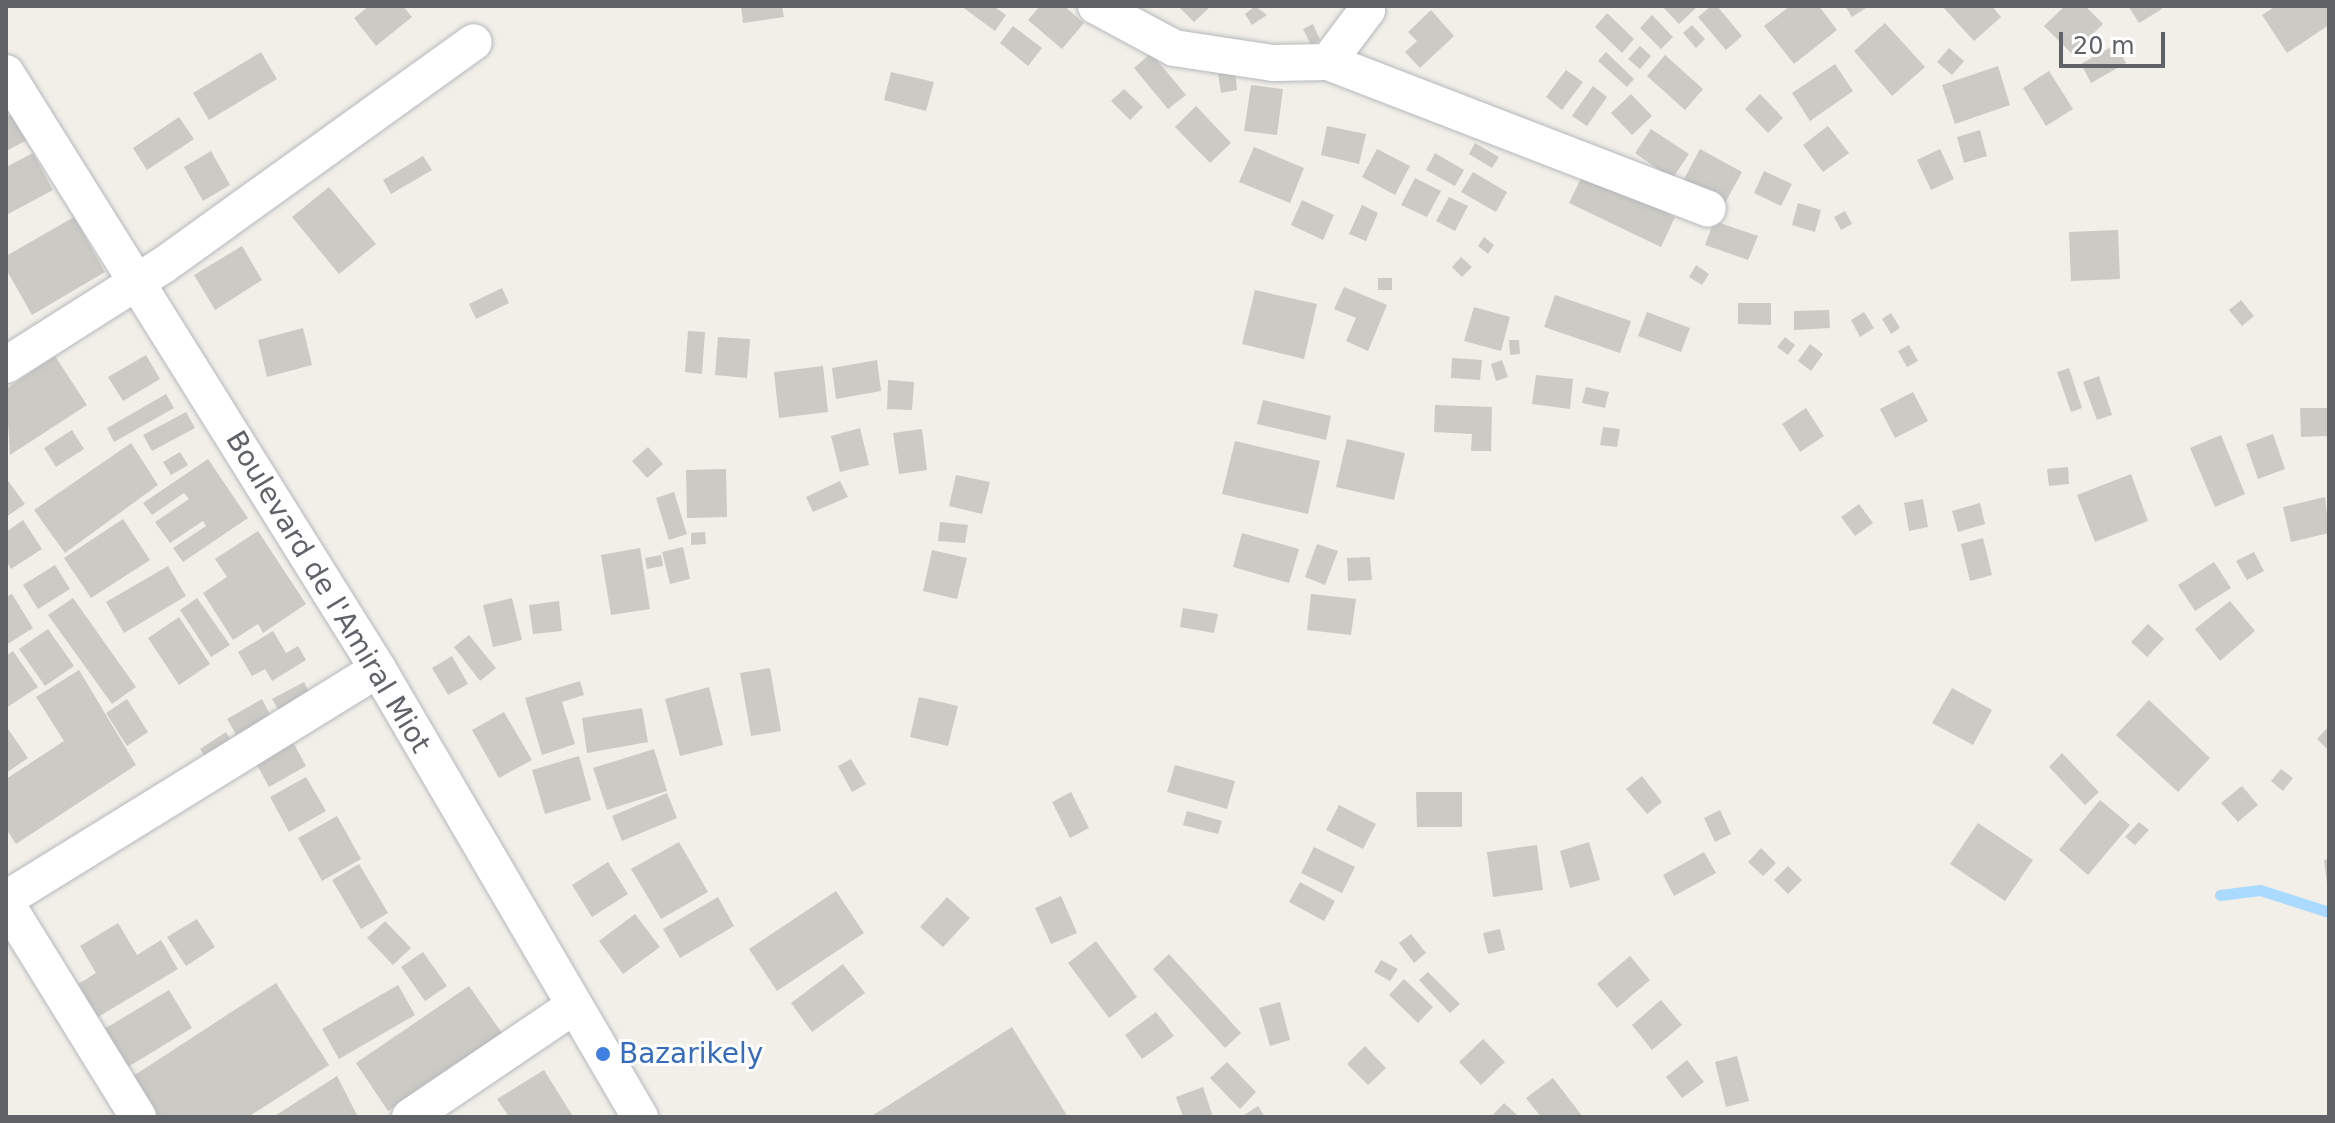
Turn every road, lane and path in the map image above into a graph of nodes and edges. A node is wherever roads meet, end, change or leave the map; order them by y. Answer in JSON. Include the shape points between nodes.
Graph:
{"nodes":[{"id":1,"x":1096,"y":6,"type":"edge"},
{"id":2,"x":1364,"y":6,"type":"edge"},
{"id":3,"x":474,"y":42,"type":"dead end"},
{"id":4,"x":1328,"y":62,"type":"junction"},
{"id":5,"x":6,"y":73,"type":"edge"},
{"id":6,"x":1708,"y":209,"type":"dead end"},
{"id":7,"x":136,"y":282,"type":"junction"},
{"id":8,"x":6,"y":365,"type":"edge"},
{"id":9,"x":378,"y":669,"type":"junction"},
{"id":10,"x":6,"y":901,"type":"edge"},
{"id":11,"x":574,"y":1006,"type":"junction"},
{"id":12,"x":138,"y":1117,"type":"edge"},
{"id":13,"x":410,"y":1117,"type":"edge"},
{"id":14,"x":640,"y":1117,"type":"edge"}],
"edges":[{"from":1,"to":4,"type":"street","via":[[1174,48],[1273,63]]},
{"from":2,"to":4,"type":"street","via":[[1367,10]]},
{"from":3,"to":7,"type":"street"},
{"from":4,"to":6,"type":"street"},
{"from":5,"to":7,"type":"street","name":"Boulevard de l'Amiral Miot"},
{"from":7,"to":8,"type":"street"},
{"from":7,"to":9,"type":"street","name":"Boulevard de l'Amiral Miot"},
{"from":9,"to":10,"type":"street"},
{"from":9,"to":11,"type":"street","name":"Boulevard de l'Amiral Miot"},
{"from":10,"to":12,"type":"street"},
{"from":11,"to":13,"type":"street"},
{"from":11,"to":14,"type":"street","name":"Boulevard de l'Amiral Miot"}]}
